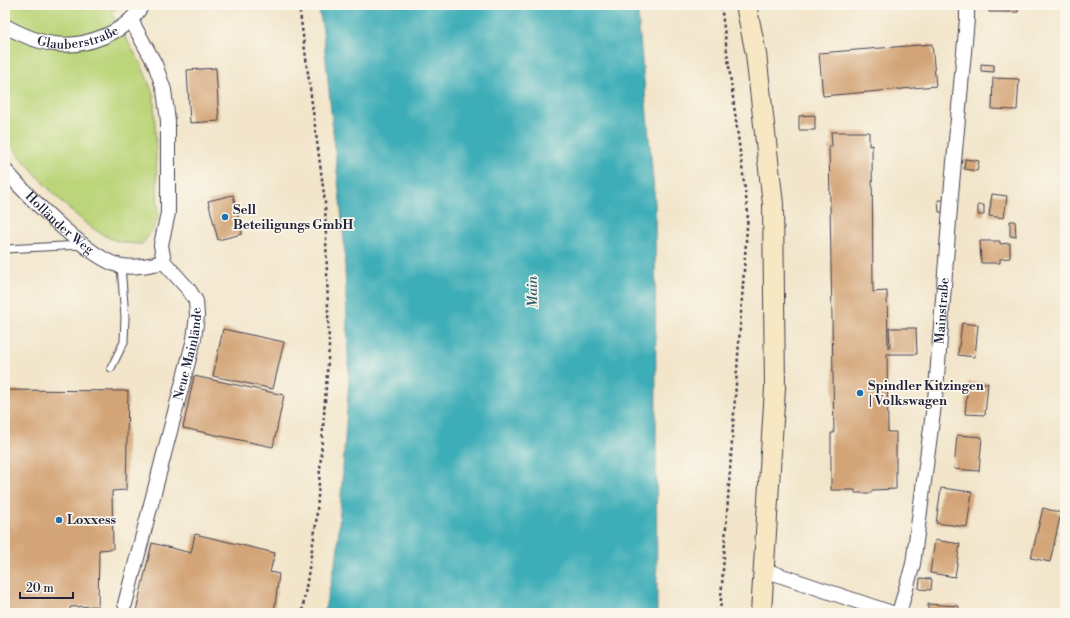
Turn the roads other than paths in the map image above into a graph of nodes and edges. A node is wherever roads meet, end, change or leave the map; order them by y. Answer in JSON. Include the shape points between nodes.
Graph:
{"nodes":[{"id":1,"x":142,"y":5,"type":"edge"},
{"id":2,"x":746,"y":5,"type":"edge"},
{"id":3,"x":967,"y":5,"type":"edge"},
{"id":4,"x":131,"y":20,"type":"junction"},
{"id":5,"x":5,"y":26,"type":"edge"},
{"id":6,"x":5,"y":170,"type":"edge"},
{"id":7,"x":84,"y":245,"type":"junction"},
{"id":8,"x":5,"y":249,"type":"edge"},
{"id":9,"x":164,"y":262,"type":"junction"},
{"id":10,"x":121,"y":266,"type":"junction"},
{"id":11,"x":111,"y":368,"type":"dead end"},
{"id":12,"x":764,"y":570,"type":"junction"},
{"id":13,"x":125,"y":604,"type":"dead end"},
{"id":14,"x":761,"y":613,"type":"edge"},
{"id":15,"x":892,"y":613,"type":"edge"},
{"id":16,"x":899,"y":613,"type":"edge"}],
"edges":[{"from":1,"to":4,"type":"street","name":"Glauberstraße"},
{"from":2,"to":12,"type":"main road","via":[[756,54],[773,204],[775,388]]},
{"from":3,"to":16,"type":"street","name":"Mainstraße","via":[[968,19],[936,390],[913,564]]},
{"from":4,"to":5,"type":"street","name":"Glauberstraße","via":[[98,38],[76,44],[54,44]]},
{"from":4,"to":9,"type":"street","via":[[155,64],[164,90],[168,122],[168,213],[162,245]]},
{"from":6,"to":7,"type":"street","name":"Holländer Weg","via":[[39,206]]},
{"from":7,"to":8,"type":"lane"},
{"from":7,"to":10,"type":"street","name":"Holländer Weg"},
{"from":9,"to":10,"type":"street","name":"Holländer Weg","via":[[144,266]]},
{"from":9,"to":13,"type":"street","name":"Neue Mainlände","via":[[196,301],[197,316],[194,339]]},
{"from":10,"to":11,"type":"lane","via":[[124,342]]},
{"from":12,"to":14,"type":"main road"},
{"from":12,"to":15,"type":"street"}]}
